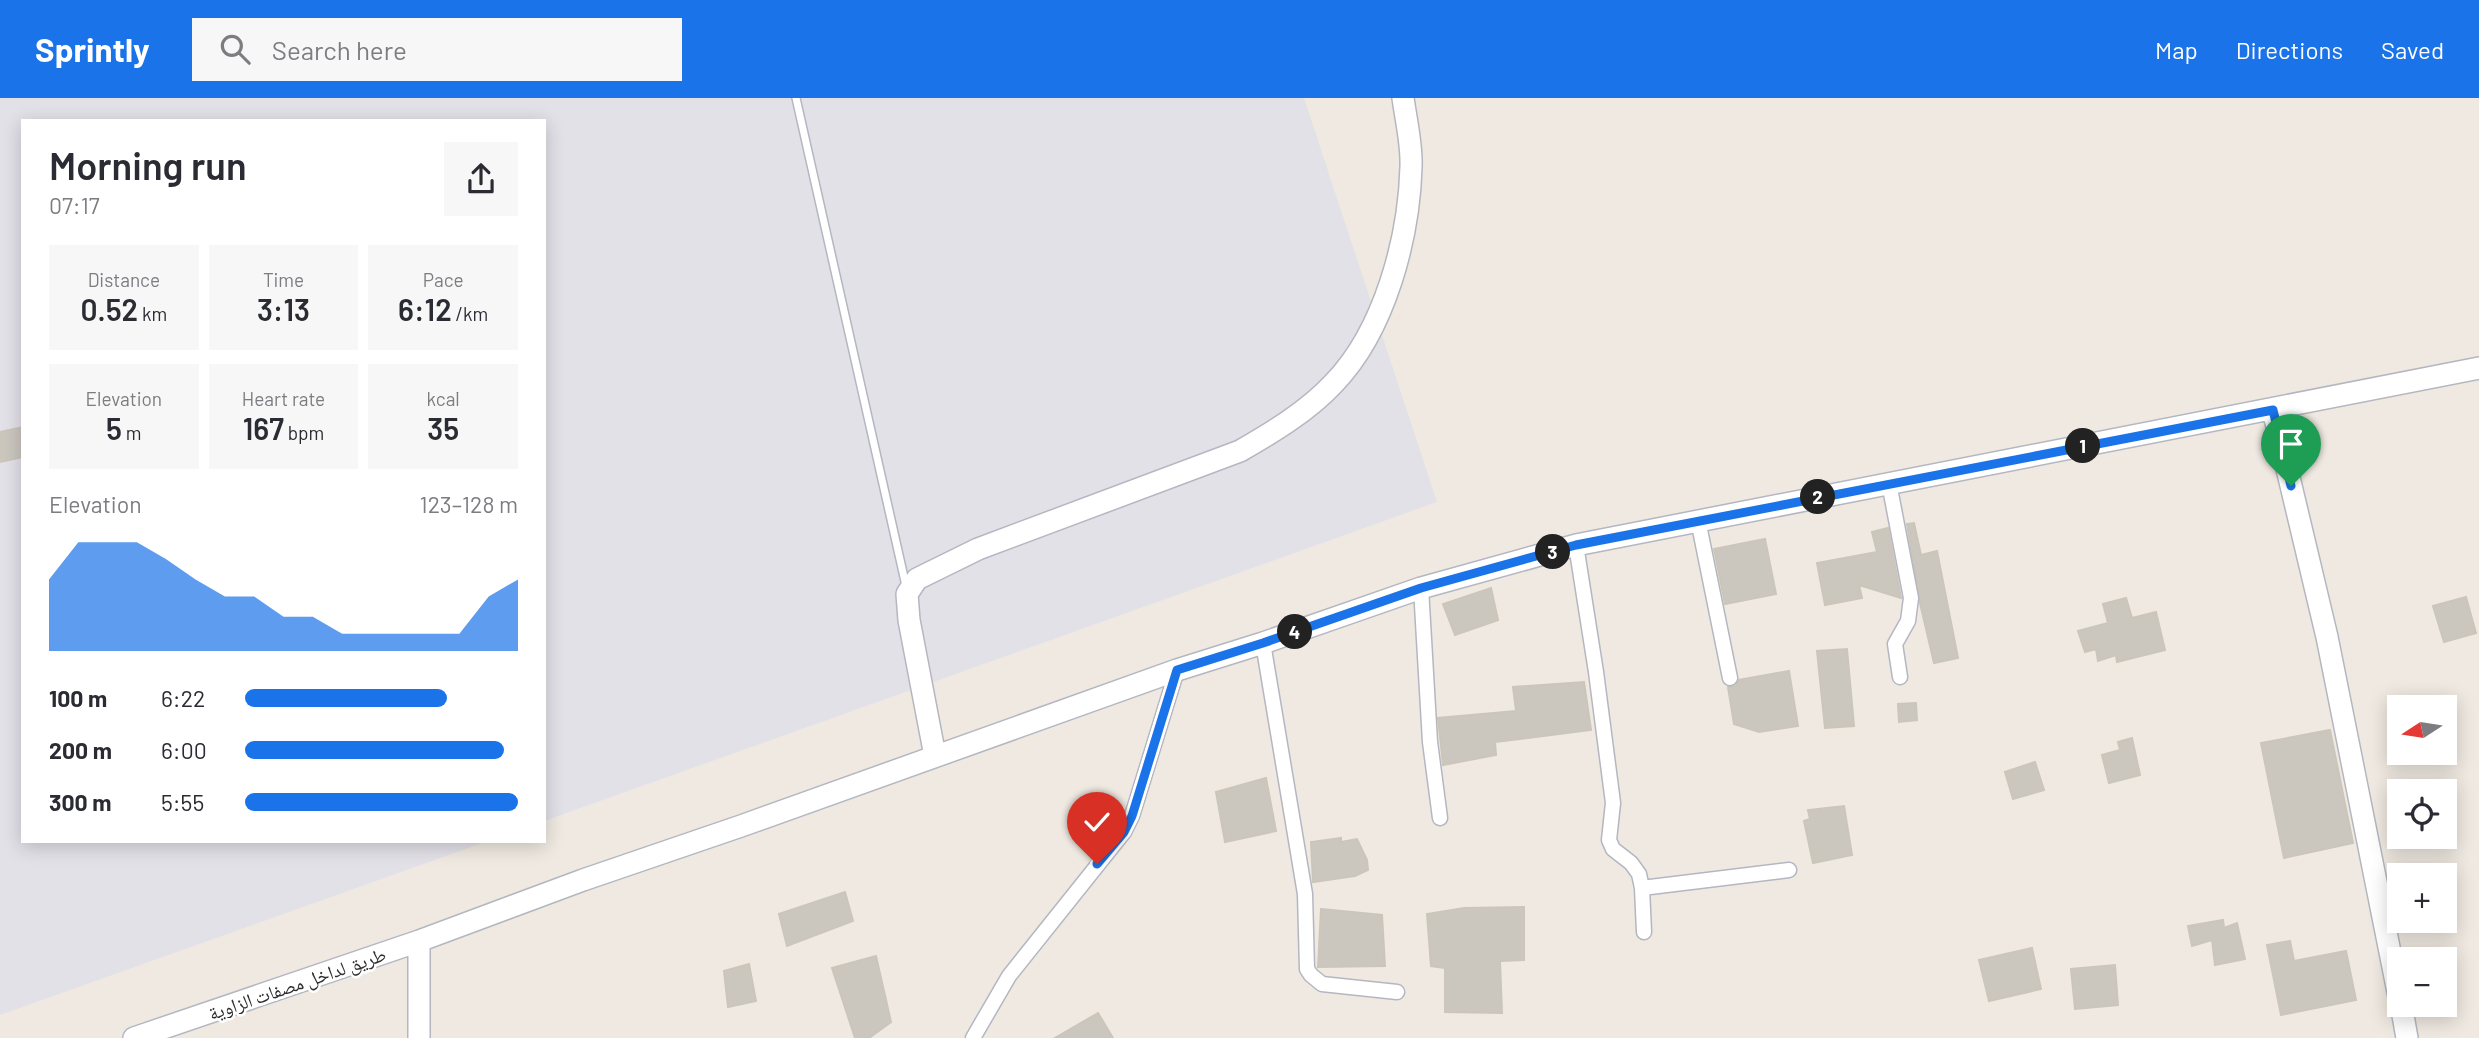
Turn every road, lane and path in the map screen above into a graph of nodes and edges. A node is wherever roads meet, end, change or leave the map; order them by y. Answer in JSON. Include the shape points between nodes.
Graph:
{"nodes":[{"id":1,"x":796,"y":98,"type":"edge"},
{"id":2,"x":1403,"y":98,"type":"edge"},
{"id":3,"x":2479,"y":368,"type":"edge"},
{"id":4,"x":2273,"y":410,"type":"junction"},
{"id":5,"x":1889,"y":483,"type":"junction"},
{"id":6,"x":1698,"y":520,"type":"junction"},
{"id":7,"x":1576,"y":545,"type":"junction"},
{"id":8,"x":1421,"y":588,"type":"junction"},
{"id":9,"x":908,"y":594,"type":"junction"},
{"id":10,"x":1263,"y":643,"type":"junction"},
{"id":11,"x":1177,"y":670,"type":"junction"},
{"id":12,"x":1900,"y":677,"type":"dead end"},
{"id":13,"x":1730,"y":678,"type":"dead end"},
{"id":14,"x":935,"y":756,"type":"junction"},
{"id":15,"x":1440,"y":818,"type":"dead end"},
{"id":16,"x":1789,"y":870,"type":"dead end"},
{"id":17,"x":1642,"y":888,"type":"junction"},
{"id":18,"x":1644,"y":932,"type":"dead end"},
{"id":19,"x":419,"y":941,"type":"junction"},
{"id":20,"x":2389,"y":947,"type":"edge"},
{"id":21,"x":1397,"y":992,"type":"dead end"},
{"id":22,"x":2403,"y":1017,"type":"edge"},
{"id":23,"x":134,"y":1038,"type":"edge"},
{"id":24,"x":419,"y":1038,"type":"edge"},
{"id":25,"x":973,"y":1038,"type":"edge"},
{"id":26,"x":2407,"y":1038,"type":"edge"}],
"edges":[{"from":1,"to":9,"type":"lane"},
{"from":2,"to":9,"type":"main road","via":[[1412,164],[1396,271],[1362,347],[1334,383],[1304,410],[1240,451],[978,549],[917,579]]},
{"from":3,"to":4,"type":"main road","name":"طريق لداخل مصفات الزاوية"},
{"from":4,"to":5,"type":"main road","name":"طريق لداخل مصفات الزاوية"},
{"from":4,"to":20,"type":"main road","via":[[2327,637]]},
{"from":5,"to":6,"type":"main road","name":"طريق لداخل مصفات الزاوية"},
{"from":5,"to":12,"type":"street","via":[[1912,597],[1908,621],[1895,644]]},
{"from":6,"to":7,"type":"main road","name":"طريق لداخل مصفات الزاوية"},
{"from":6,"to":13,"type":"street"},
{"from":7,"to":8,"type":"main road","name":"طريق لداخل مصفات الزاوية"},
{"from":7,"to":17,"type":"street","via":[[1612,803],[1609,840],[1636,868]]},
{"from":8,"to":10,"type":"main road","name":"طريق لداخل مصفات الزاوية"},
{"from":8,"to":15,"type":"street","via":[[1430,742]]},
{"from":9,"to":14,"type":"main road"},
{"from":10,"to":11,"type":"main road","name":"طريق لداخل مصفات الزاوية"},
{"from":10,"to":21,"type":"street","via":[[1305,894],[1307,969],[1322,984]]},
{"from":11,"to":14,"type":"main road","name":"طريق لداخل مصفات الزاوية"},
{"from":11,"to":25,"type":"street","via":[[1124,832],[1009,976]]},
{"from":14,"to":19,"type":"main road","name":"طريق لداخل مصفات الزاوية"},
{"from":16,"to":17,"type":"street"},
{"from":17,"to":18,"type":"street"},
{"from":19,"to":23,"type":"main road","name":"طريق لداخل مصفات الزاوية"},
{"from":19,"to":24,"type":"main road"},
{"from":22,"to":26,"type":"main road"}]}
